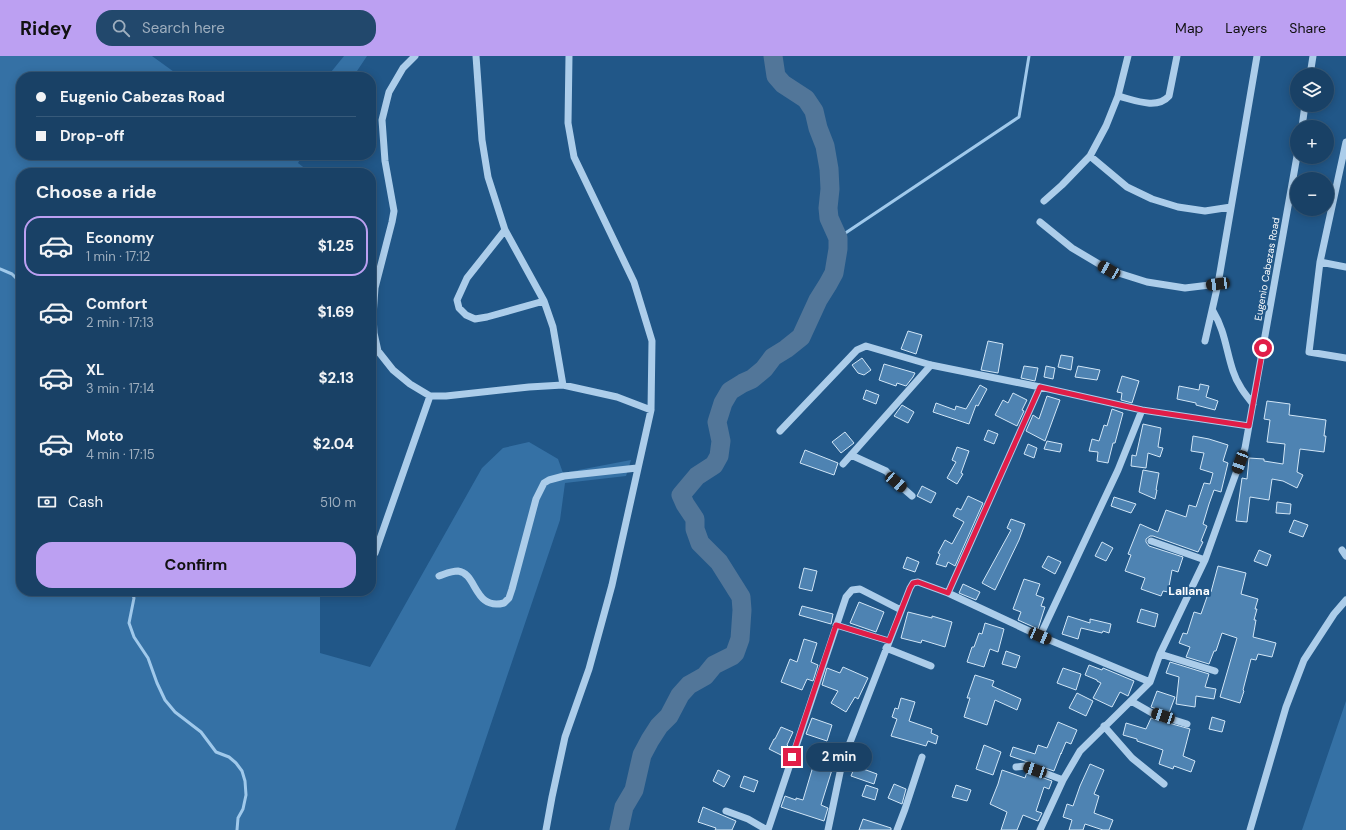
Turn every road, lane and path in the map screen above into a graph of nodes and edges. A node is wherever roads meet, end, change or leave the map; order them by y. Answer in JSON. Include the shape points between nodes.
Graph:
{"nodes":[{"id":1,"x":415,"y":56,"type":"edge"},
{"id":2,"x":476,"y":56,"type":"edge"},
{"id":3,"x":569,"y":56,"type":"edge"},
{"id":4,"x":1128,"y":56,"type":"edge"},
{"id":5,"x":1177,"y":56,"type":"edge"},
{"id":6,"x":1257,"y":56,"type":"edge"},
{"id":7,"x":1313,"y":56,"type":"edge"},
{"id":8,"x":1311,"y":68,"type":"edge"},
{"id":9,"x":1118,"y":96,"type":"junction"},
{"id":10,"x":1346,"y":142,"type":"edge"},
{"id":11,"x":1090,"y":156,"type":"junction"},
{"id":12,"x":1296,"y":164,"type":"edge"},
{"id":13,"x":1343,"y":171,"type":"edge"},
{"id":14,"x":1044,"y":201,"type":"dead end"},
{"id":15,"x":1231,"y":207,"type":"junction"},
{"id":16,"x":1040,"y":222,"type":"dead end"},
{"id":17,"x":505,"y":230,"type":"junction"},
{"id":18,"x":1320,"y":262,"type":"junction"},
{"id":19,"x":1346,"y":267,"type":"edge"},
{"id":20,"x":376,"y":281,"type":"edge"},
{"id":21,"x":1218,"y":284,"type":"junction"},
{"id":22,"x":544,"y":301,"type":"junction"},
{"id":23,"x":1213,"y":312,"type":"junction"},
{"id":24,"x":1205,"y":341,"type":"dead end"},
{"id":25,"x":376,"y":342,"type":"edge"},
{"id":26,"x":1346,"y":358,"type":"edge"},
{"id":27,"x":930,"y":365,"type":"junction"},
{"id":28,"x":563,"y":385,"type":"junction"},
{"id":29,"x":1040,"y":387,"type":"junction"},
{"id":30,"x":430,"y":396,"type":"junction"},
{"id":31,"x":1253,"y":404,"type":"junction"},
{"id":32,"x":651,"y":410,"type":"junction"},
{"id":33,"x":1142,"y":410,"type":"junction"},
{"id":34,"x":1249,"y":426,"type":"junction"},
{"id":35,"x":780,"y":431,"type":"dead end"},
{"id":36,"x":851,"y":455,"type":"junction"},
{"id":37,"x":844,"y":464,"type":"dead end"},
{"id":38,"x":637,"y":468,"type":"junction"},
{"id":39,"x":912,"y":496,"type":"dead end"},
{"id":40,"x":1151,"y":541,"type":"dead end"},
{"id":41,"x":376,"y":553,"type":"dead end"},
{"id":42,"x":1205,"y":560,"type":"junction"},
{"id":43,"x":439,"y":576,"type":"dead end"},
{"id":44,"x":948,"y":593,"type":"junction"},
{"id":45,"x":1346,"y":600,"type":"edge"},
{"id":46,"x":901,"y":610,"type":"junction"},
{"id":47,"x":836,"y":625,"type":"junction"},
{"id":48,"x":1040,"y":636,"type":"junction"},
{"id":49,"x":888,"y":645,"type":"junction"},
{"id":50,"x":1160,"y":654,"type":"junction"},
{"id":51,"x":930,"y":666,"type":"dead end"},
{"id":52,"x":1215,"y":671,"type":"dead end"},
{"id":53,"x":1150,"y":682,"type":"junction"},
{"id":54,"x":1131,"y":701,"type":"junction"},
{"id":55,"x":1187,"y":724,"type":"dead end"},
{"id":56,"x":1104,"y":726,"type":"junction"},
{"id":57,"x":922,"y":757,"type":"dead end"},
{"id":58,"x":1016,"y":767,"type":"dead end"},
{"id":59,"x":1063,"y":780,"type":"junction"},
{"id":60,"x":1164,"y":784,"type":"dead end"},
{"id":61,"x":726,"y":811,"type":"dead end"},
{"id":62,"x":546,"y":830,"type":"edge"},
{"id":63,"x":768,"y":830,"type":"edge"},
{"id":64,"x":828,"y":830,"type":"edge"},
{"id":65,"x":897,"y":830,"type":"edge"},
{"id":66,"x":1040,"y":830,"type":"edge"},
{"id":67,"x":1250,"y":830,"type":"edge"}],
"edges":[{"from":1,"to":20,"type":"street","via":[[403,68],[389,92],[382,120],[384,153],[394,211]]},
{"from":2,"to":17,"type":"street","via":[[482,140],[488,178]]},
{"from":3,"to":32,"type":"street","via":[[568,123],[574,156],[634,282],[652,341]]},
{"from":4,"to":9,"type":"street"},
{"from":5,"to":9,"type":"street","via":[[1169,96],[1165,100],[1145,103]]},
{"from":6,"to":15,"type":"street"},
{"from":7,"to":8,"type":"street"},
{"from":9,"to":11,"type":"street"},
{"from":10,"to":13,"type":"street"},
{"from":11,"to":14,"type":"street"},
{"from":11,"to":15,"type":"street","via":[[1127,187],[1152,199],[1204,211]]},
{"from":12,"to":31,"type":"street","name":"Eugenio Cabezas Road"},
{"from":13,"to":18,"type":"street"},
{"from":15,"to":21,"type":"street"},
{"from":16,"to":21,"type":"street","via":[[1072,248],[1109,270],[1147,282],[1185,288]]},
{"from":17,"to":22,"type":"street"},
{"from":17,"to":22,"type":"street","via":[[467,278],[457,300],[460,308],[466,315],[475,319]]},
{"from":18,"to":19,"type":"street"},
{"from":18,"to":26,"type":"street","via":[[1309,352]]},
{"from":21,"to":23,"type":"street"},
{"from":22,"to":28,"type":"street","via":[[552,327]]},
{"from":23,"to":24,"type":"street"},
{"from":23,"to":31,"type":"street","via":[[1219,322],[1233,373]]},
{"from":25,"to":30,"type":"street","via":[[378,351],[393,370]]},
{"from":27,"to":29,"type":"street"},
{"from":27,"to":35,"type":"street","via":[[866,346],[857,350]]},
{"from":27,"to":36,"type":"street"},
{"from":28,"to":30,"type":"street"},
{"from":28,"to":32,"type":"street","via":[[617,398]]},
{"from":29,"to":33,"type":"street"},
{"from":29,"to":44,"type":"street"},
{"from":30,"to":41,"type":"street"},
{"from":31,"to":34,"type":"street","name":"Eugenio Cabezas Road"},
{"from":32,"to":38,"type":"street"},
{"from":33,"to":34,"type":"street"},
{"from":33,"to":48,"type":"street","via":[[1118,470]]},
{"from":34,"to":42,"type":"street","name":"Eugenio Cabezas Road","via":[[1245,448]]},
{"from":36,"to":37,"type":"street"},
{"from":36,"to":39,"type":"street","via":[[886,471]]},
{"from":38,"to":43,"type":"street","via":[[564,476],[544,483],[536,499],[512,590],[504,603],[493,605],[482,598],[466,575],[460,571]]},
{"from":38,"to":62,"type":"street","via":[[612,585],[589,669],[566,737]]},
{"from":40,"to":42,"type":"street"},
{"from":42,"to":50,"type":"street","name":"Eugenio Cabezas Road"},
{"from":44,"to":46,"type":"street","via":[[918,582],[913,583]]},
{"from":44,"to":48,"type":"street"},
{"from":45,"to":67,"type":"street","via":[[1304,660],[1286,706]]},
{"from":46,"to":47,"type":"street","via":[[856,589],[848,593]]},
{"from":46,"to":49,"type":"street"},
{"from":47,"to":49,"type":"street"},
{"from":47,"to":63,"type":"street"},
{"from":48,"to":53,"type":"street"},
{"from":49,"to":51,"type":"street"},
{"from":49,"to":64,"type":"street","via":[[842,763]]},
{"from":50,"to":52,"type":"street"},
{"from":50,"to":53,"type":"street","name":"Eugenio Cabezas Road"},
{"from":53,"to":54,"type":"street","name":"Eugenio Cabezas Road"},
{"from":54,"to":55,"type":"street","via":[[1152,713]]},
{"from":54,"to":56,"type":"street","name":"Eugenio Cabezas Road"},
{"from":56,"to":59,"type":"street","name":"Eugenio Cabezas Road","via":[[1080,751]]},
{"from":56,"to":60,"type":"street","via":[[1132,758]]},
{"from":57,"to":65,"type":"street"},
{"from":58,"to":59,"type":"street","via":[[1026,766]]},
{"from":59,"to":66,"type":"street","name":"Eugenio Cabezas Road"},
{"from":61,"to":63,"type":"street"}]}
